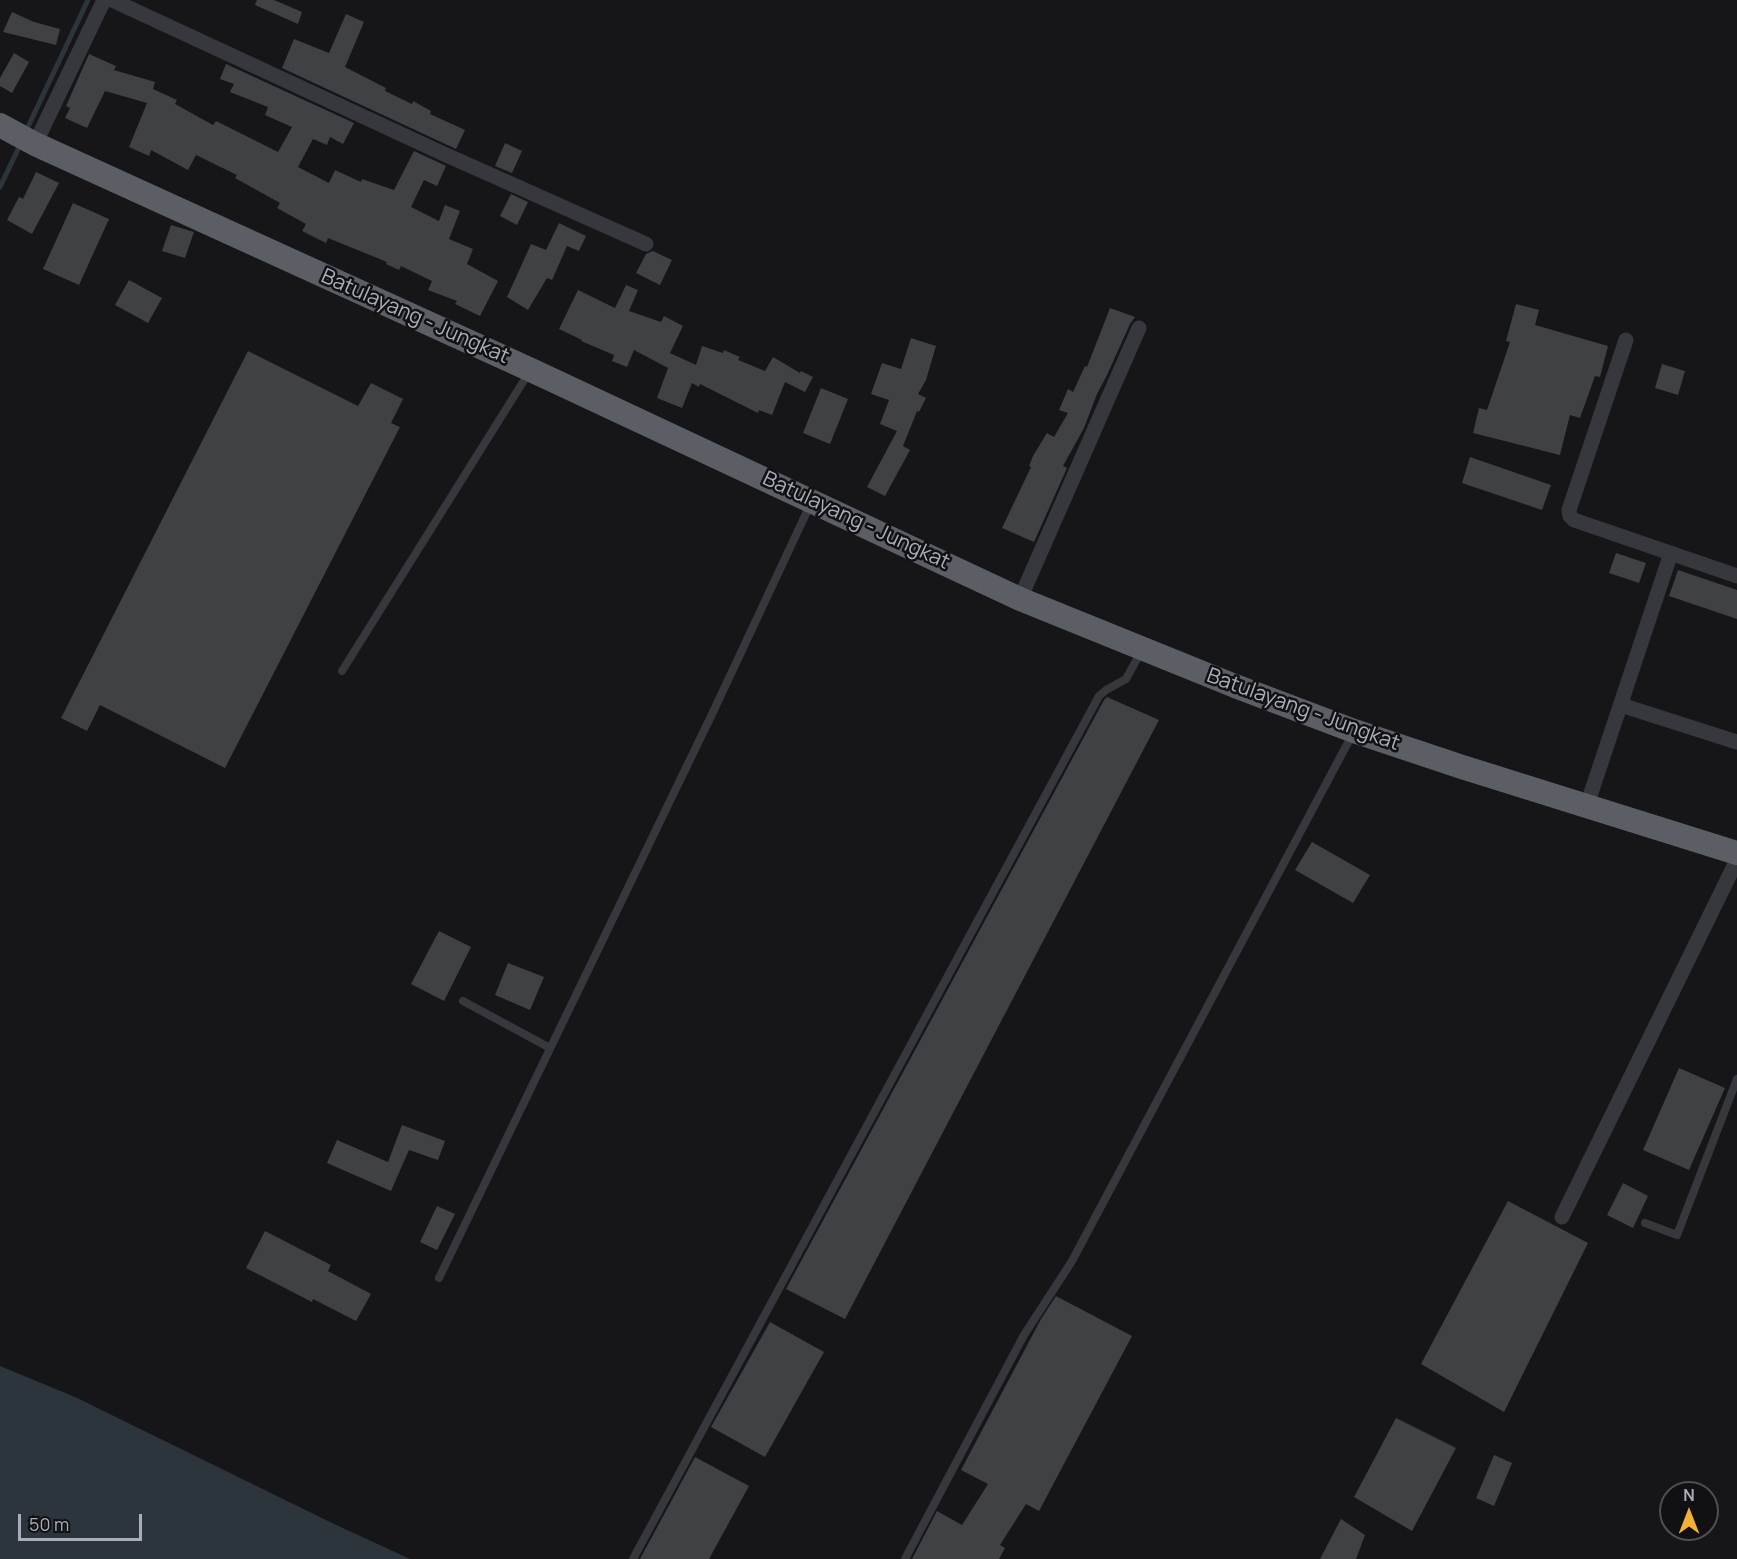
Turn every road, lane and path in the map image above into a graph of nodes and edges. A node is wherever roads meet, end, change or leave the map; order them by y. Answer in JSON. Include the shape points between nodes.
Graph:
{"nodes":[{"id":1,"x":104,"y":0,"type":"edge"},
{"id":2,"x":112,"y":0,"type":"edge"},
{"id":3,"x":20,"y":135,"type":"edge"},
{"id":4,"x":646,"y":244,"type":"dead end"},
{"id":5,"x":1139,"y":328,"type":"dead end"},
{"id":6,"x":1626,"y":340,"type":"dead end"},
{"id":7,"x":531,"y":370,"type":"junction"},
{"id":8,"x":812,"y":500,"type":"junction"},
{"id":9,"x":1671,"y":553,"type":"junction"},
{"id":10,"x":1737,"y":576,"type":"edge"},
{"id":11,"x":1020,"y":598,"type":"junction"},
{"id":12,"x":1140,"y":648,"type":"junction"},
{"id":13,"x":342,"y":671,"type":"dead end"},
{"id":14,"x":1621,"y":705,"type":"junction"},
{"id":15,"x":1354,"y":731,"type":"junction"},
{"id":16,"x":1737,"y":742,"type":"edge"},
{"id":17,"x":1587,"y":805,"type":"junction"},
{"id":18,"x":1737,"y":853,"type":"edge"},
{"id":19,"x":1737,"y":860,"type":"edge"},
{"id":20,"x":463,"y":1000,"type":"dead end"},
{"id":21,"x":550,"y":1048,"type":"junction"},
{"id":22,"x":1737,"y":1079,"type":"edge"},
{"id":23,"x":1562,"y":1217,"type":"dead end"},
{"id":24,"x":1645,"y":1223,"type":"dead end"},
{"id":25,"x":439,"y":1278,"type":"dead end"},
{"id":26,"x":633,"y":1559,"type":"edge"},
{"id":27,"x":905,"y":1559,"type":"edge"}],
"edges":[{"from":1,"to":3,"type":"street"},
{"from":2,"to":4,"type":"street"},
{"from":3,"to":7,"type":"highway","name":"Batulayang - Jungkat"},
{"from":5,"to":11,"type":"street"},
{"from":6,"to":9,"type":"street","via":[[1570,516]]},
{"from":7,"to":8,"type":"highway","name":"Batulayang - Jungkat"},
{"from":7,"to":13,"type":"lane"},
{"from":8,"to":11,"type":"highway","name":"Batulayang - Jungkat"},
{"from":8,"to":21,"type":"lane"},
{"from":9,"to":10,"type":"street"},
{"from":9,"to":14,"type":"street"},
{"from":11,"to":12,"type":"highway","name":"Batulayang - Jungkat"},
{"from":12,"to":15,"type":"highway","name":"Batulayang - Jungkat"},
{"from":12,"to":26,"type":"lane","via":[[1126,679],[1099,696]]},
{"from":14,"to":16,"type":"street"},
{"from":14,"to":17,"type":"street"},
{"from":15,"to":17,"type":"highway","name":"Batulayang - Jungkat"},
{"from":15,"to":27,"type":"lane","via":[[1072,1261],[1024,1335]]},
{"from":17,"to":18,"type":"highway","name":"Batulayang - Jungkat"},
{"from":19,"to":23,"type":"street"},
{"from":20,"to":21,"type":"lane"},
{"from":21,"to":25,"type":"lane"},
{"from":22,"to":24,"type":"lane","via":[[1677,1235]]}]}
